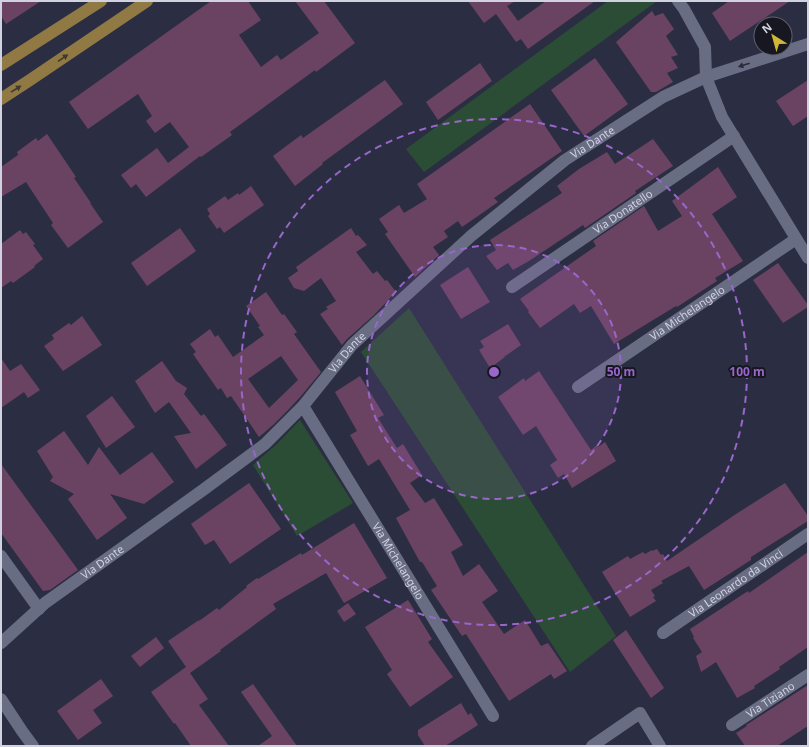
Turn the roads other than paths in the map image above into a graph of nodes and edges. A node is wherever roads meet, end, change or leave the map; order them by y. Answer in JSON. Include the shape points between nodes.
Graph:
{"nodes":[{"id":1,"x":100,"y":1,"type":"edge"},
{"id":2,"x":147,"y":1,"type":"edge"},
{"id":3,"x":678,"y":1,"type":"edge"},
{"id":4,"x":808,"y":44,"type":"edge"},
{"id":5,"x":1,"y":65,"type":"edge"},
{"id":6,"x":706,"y":77,"type":"junction"},
{"id":7,"x":1,"y":99,"type":"edge"},
{"id":8,"x":734,"y":136,"type":"junction"},
{"id":9,"x":796,"y":239,"type":"junction"},
{"id":10,"x":808,"y":258,"type":"edge"},
{"id":11,"x":512,"y":287,"type":"dead end"},
{"id":12,"x":578,"y":387,"type":"dead end"},
{"id":13,"x":303,"y":406,"type":"junction"},
{"id":14,"x":808,"y":534,"type":"edge"},
{"id":15,"x":1,"y":556,"type":"edge"},
{"id":16,"x":39,"y":609,"type":"junction"},
{"id":17,"x":663,"y":633,"type":"dead end"},
{"id":18,"x":1,"y":643,"type":"edge"},
{"id":19,"x":808,"y":675,"type":"edge"},
{"id":20,"x":1,"y":699,"type":"edge"},
{"id":21,"x":493,"y":716,"type":"dead end"},
{"id":22,"x":732,"y":725,"type":"dead end"},
{"id":23,"x":33,"y":746,"type":"edge"},
{"id":24,"x":592,"y":746,"type":"edge"},
{"id":25,"x":660,"y":746,"type":"edge"}],
"edges":[{"from":1,"to":5,"type":"main road"},
{"from":7,"to":2,"type":"main road","one_way":true},
{"from":3,"to":6,"type":"street","via":[[705,47]]},
{"from":4,"to":6,"type":"street","name":"Via Dante","one_way":true},
{"from":6,"to":8,"type":"street","via":[[722,117]]},
{"from":6,"to":13,"type":"street","name":"Via Dante","via":[[663,97],[565,160],[471,236],[352,345]]},
{"from":8,"to":9,"type":"street"},
{"from":8,"to":11,"type":"street","name":"Via Donatello"},
{"from":9,"to":10,"type":"street"},
{"from":9,"to":12,"type":"street","name":"Via Michelangelo"},
{"from":13,"to":16,"type":"street","name":"Via Dante","via":[[265,444]]},
{"from":13,"to":21,"type":"street","name":"Via Michelangelo"},
{"from":14,"to":17,"type":"street","name":"Via Leonardo da Vinci"},
{"from":15,"to":16,"type":"street"},
{"from":16,"to":18,"type":"street","name":"Via Dante"},
{"from":19,"to":22,"type":"street","name":"Via Tiziano"},
{"from":20,"to":23,"type":"street"},
{"from":24,"to":25,"type":"street","via":[[640,714]]}]}
